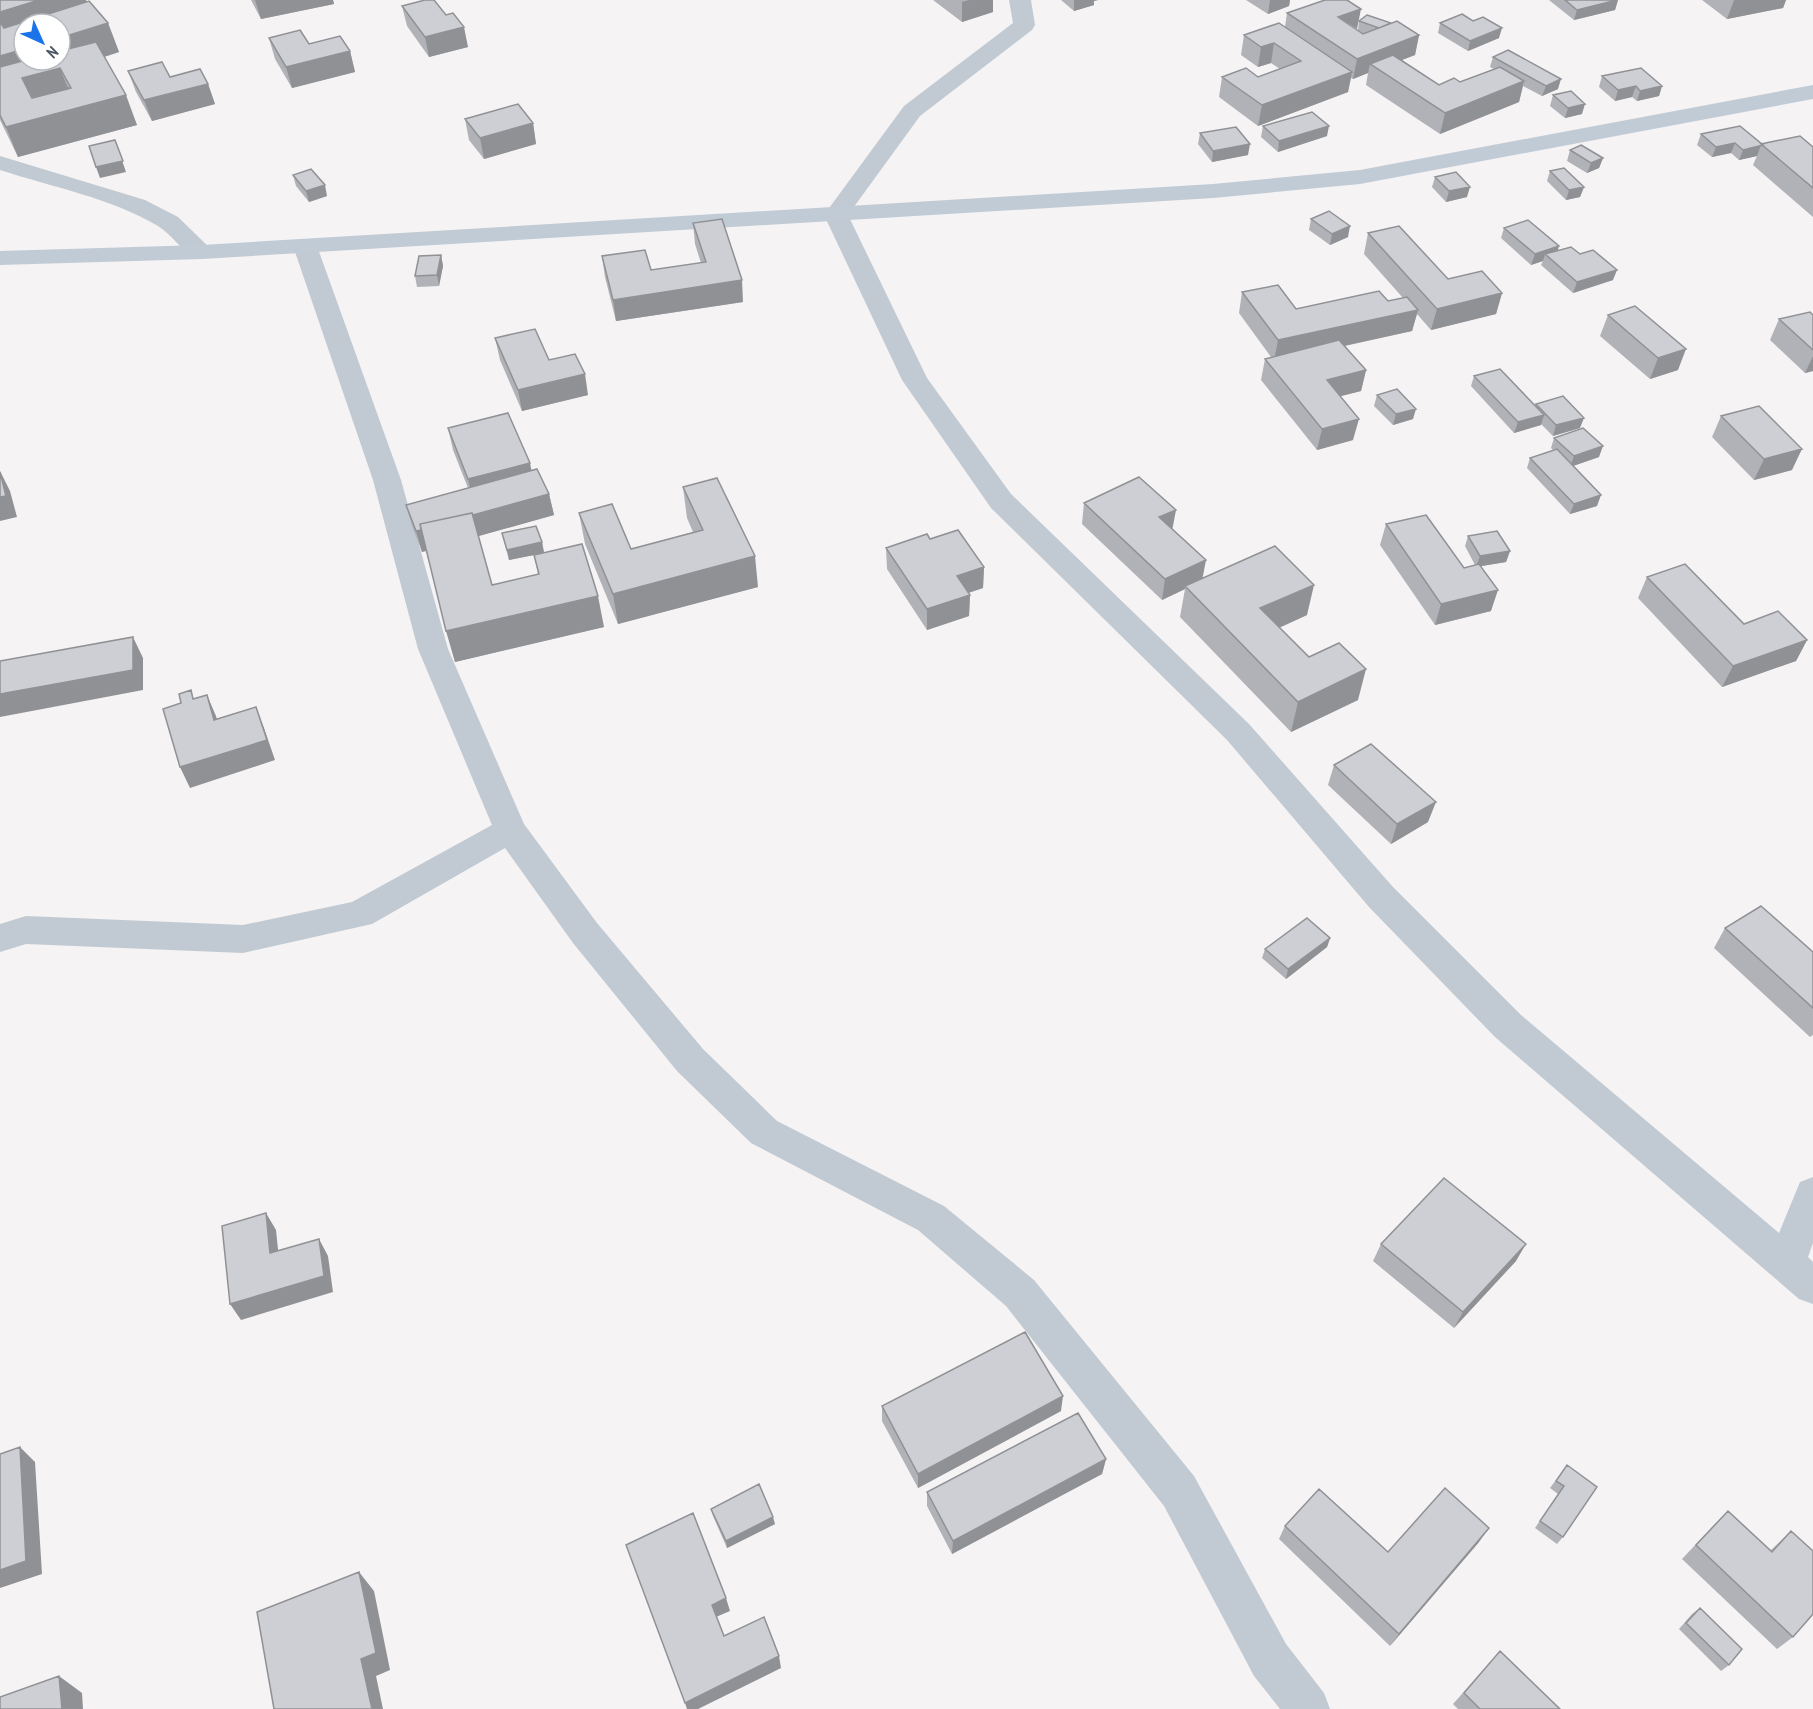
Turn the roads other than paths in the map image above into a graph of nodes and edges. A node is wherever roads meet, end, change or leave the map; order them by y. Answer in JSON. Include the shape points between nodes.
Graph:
{"nodes":[{"id":1,"x":1020,"y":0,"type":"edge"},
{"id":2,"x":1813,"y":92,"type":"edge"},
{"id":3,"x":0,"y":163,"type":"edge"},
{"id":4,"x":836,"y":215,"type":"junction"},
{"id":5,"x":305,"y":246,"type":"junction"},
{"id":6,"x":202,"y":252,"type":"junction"},
{"id":7,"x":0,"y":258,"type":"edge"},
{"id":8,"x":510,"y":830,"type":"junction"},
{"id":9,"x":0,"y":938,"type":"edge"},
{"id":10,"x":1813,"y":1194,"type":"edge"},
{"id":11,"x":1799,"y":1274,"type":"edge"},
{"id":12,"x":1308,"y":1709,"type":"edge"}],
"edges":[{"from":1,"to":4,"type":"street","via":[[1024,25],[912,111]]},
{"from":2,"to":4,"type":"street","via":[[1360,177],[1213,191]]},
{"from":3,"to":6,"type":"street","via":[[137,205],[170,222]]},
{"from":4,"to":5,"type":"street"},
{"from":4,"to":11,"type":"street","via":[[915,380],[1001,501],[1238,732],[1381,897],[1508,1026]]},
{"from":5,"to":6,"type":"street"},
{"from":5,"to":8,"type":"street","via":[[387,480],[433,649]]},
{"from":6,"to":7,"type":"street"},
{"from":8,"to":9,"type":"street","via":[[360,914],[267,934],[243,939],[26,930]]},
{"from":8,"to":12,"type":"street","via":[[585,933],[690,1060],[764,1132],[930,1218],[1020,1293],[1179,1491],[1270,1660]]},
{"from":10,"to":11,"type":"street"}]}
